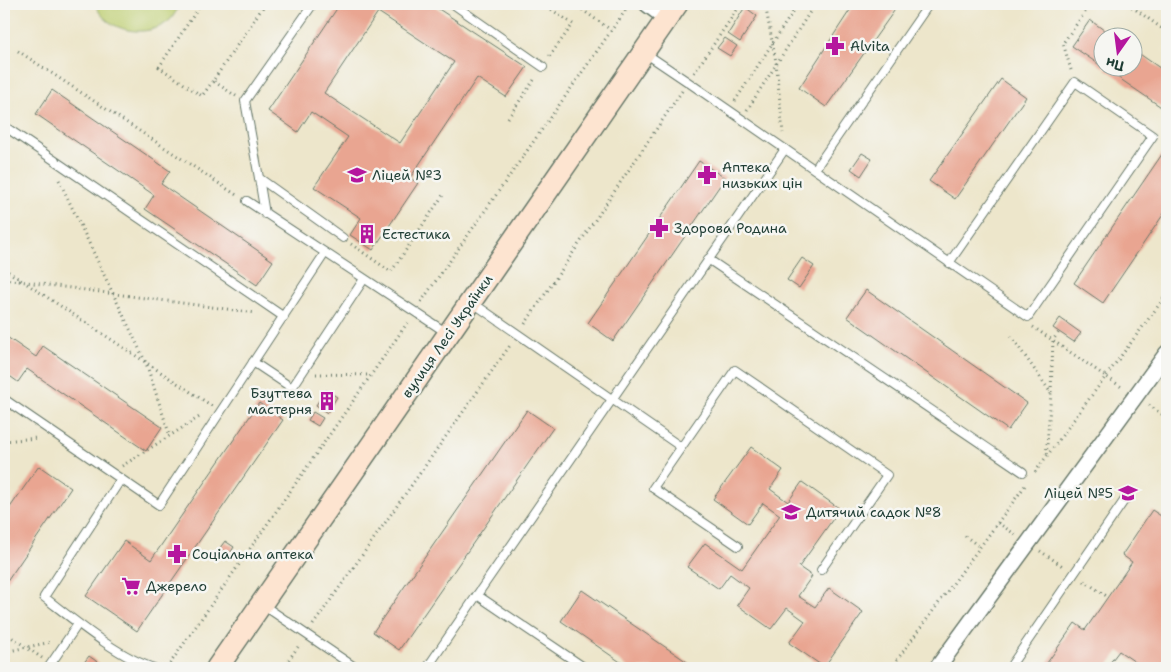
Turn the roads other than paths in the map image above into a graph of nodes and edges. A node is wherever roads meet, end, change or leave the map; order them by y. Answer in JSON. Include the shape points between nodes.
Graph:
{"nodes":[{"id":1,"x":313,"y":4,"type":"edge"},
{"id":2,"x":453,"y":4,"type":"edge"},
{"id":3,"x":647,"y":4,"type":"edge"},
{"id":4,"x":929,"y":4,"type":"edge"},
{"id":5,"x":672,"y":11,"type":"edge"},
{"id":6,"x":644,"y":52,"type":"junction"},
{"id":7,"x":543,"y":67,"type":"dead end"},
{"id":8,"x":4,"y":126,"type":"edge"},
{"id":9,"x":785,"y":149,"type":"junction"},
{"id":10,"x":815,"y":169,"type":"junction"},
{"id":11,"x":259,"y":178,"type":"junction"},
{"id":12,"x":247,"y":202,"type":"road end"},
{"id":13,"x":265,"y":214,"type":"junction"},
{"id":14,"x":343,"y":238,"type":"road end"},
{"id":15,"x":326,"y":253,"type":"junction"},
{"id":16,"x":708,"y":259,"type":"junction"},
{"id":17,"x":949,"y":263,"type":"junction"},
{"id":18,"x":364,"y":279,"type":"junction"},
{"id":19,"x":471,"y":302,"type":"junction"},
{"id":20,"x":284,"y":317,"type":"junction"},
{"id":21,"x":448,"y":334,"type":"junction"},
{"id":22,"x":1167,"y":353,"type":"edge"},
{"id":23,"x":253,"y":362,"type":"junction"},
{"id":24,"x":612,"y":399,"type":"junction"},
{"id":25,"x":4,"y":400,"type":"edge"},
{"id":26,"x":681,"y":447,"type":"junction"},
{"id":27,"x":1022,"y":472,"type":"dead end"},
{"id":28,"x":121,"y":479,"type":"junction"},
{"id":29,"x":1130,"y":492,"type":"dead end"},
{"id":30,"x":738,"y":546,"type":"dead end"},
{"id":31,"x":821,"y":570,"type":"dead end"},
{"id":32,"x":477,"y":595,"type":"junction"},
{"id":33,"x":262,"y":604,"type":"junction"},
{"id":34,"x":78,"y":624,"type":"junction"},
{"id":35,"x":49,"y":666,"type":"edge"},
{"id":36,"x":154,"y":668,"type":"edge"},
{"id":37,"x":217,"y":668,"type":"edge"},
{"id":38,"x":356,"y":668,"type":"edge"},
{"id":39,"x":427,"y":668,"type":"edge"},
{"id":40,"x":585,"y":668,"type":"edge"},
{"id":41,"x":937,"y":668,"type":"edge"},
{"id":42,"x":1018,"y":668,"type":"edge"}],
"edges":[{"from":1,"to":11,"type":"lane","via":[[245,101]]},
{"from":2,"to":7,"type":"lane"},
{"from":3,"to":5,"type":"street"},
{"from":4,"to":10,"type":"lane"},
{"from":5,"to":6,"type":"main road","name":"вулиця Лесі Українки"},
{"from":6,"to":9,"type":"lane"},
{"from":6,"to":19,"type":"main road","name":"вулиця Лесі Українки"},
{"from":8,"to":20,"type":"lane"},
{"from":9,"to":10,"type":"lane"},
{"from":9,"to":16,"type":"lane"},
{"from":10,"to":17,"type":"lane"},
{"from":11,"to":13,"type":"lane"},
{"from":11,"to":14,"type":"lane"},
{"from":12,"to":13,"type":"lane"},
{"from":13,"to":15,"type":"lane"},
{"from":15,"to":18,"type":"lane"},
{"from":15,"to":20,"type":"lane"},
{"from":16,"to":24,"type":"lane"},
{"from":16,"to":27,"type":"lane"},
{"from":17,"to":17,"type":"lane","via":[[1075,82],[1153,136],[1028,316]]},
{"from":18,"to":21,"type":"lane"},
{"from":18,"to":23,"type":"lane","via":[[292,388]]},
{"from":19,"to":21,"type":"main road","name":"вулиця Лесі Українки"},
{"from":19,"to":24,"type":"lane"},
{"from":20,"to":23,"type":"lane"},
{"from":21,"to":33,"type":"main road","name":"вулиця Лесі Українки"},
{"from":22,"to":41,"type":"street"},
{"from":23,"to":28,"type":"lane","via":[[159,505]]},
{"from":24,"to":26,"type":"lane"},
{"from":24,"to":32,"type":"lane"},
{"from":25,"to":28,"type":"lane"},
{"from":26,"to":30,"type":"lane","via":[[654,488]]},
{"from":26,"to":31,"type":"lane","via":[[735,370],[887,475]]},
{"from":28,"to":34,"type":"lane","via":[[44,597]]},
{"from":29,"to":42,"type":"lane","via":[[1012,664]]},
{"from":32,"to":39,"type":"lane"},
{"from":32,"to":40,"type":"lane"},
{"from":33,"to":37,"type":"main road","name":"вулиця Лесі Українки"},
{"from":33,"to":38,"type":"lane"},
{"from":34,"to":35,"type":"lane"},
{"from":34,"to":36,"type":"lane","via":[[141,664]]}]}
